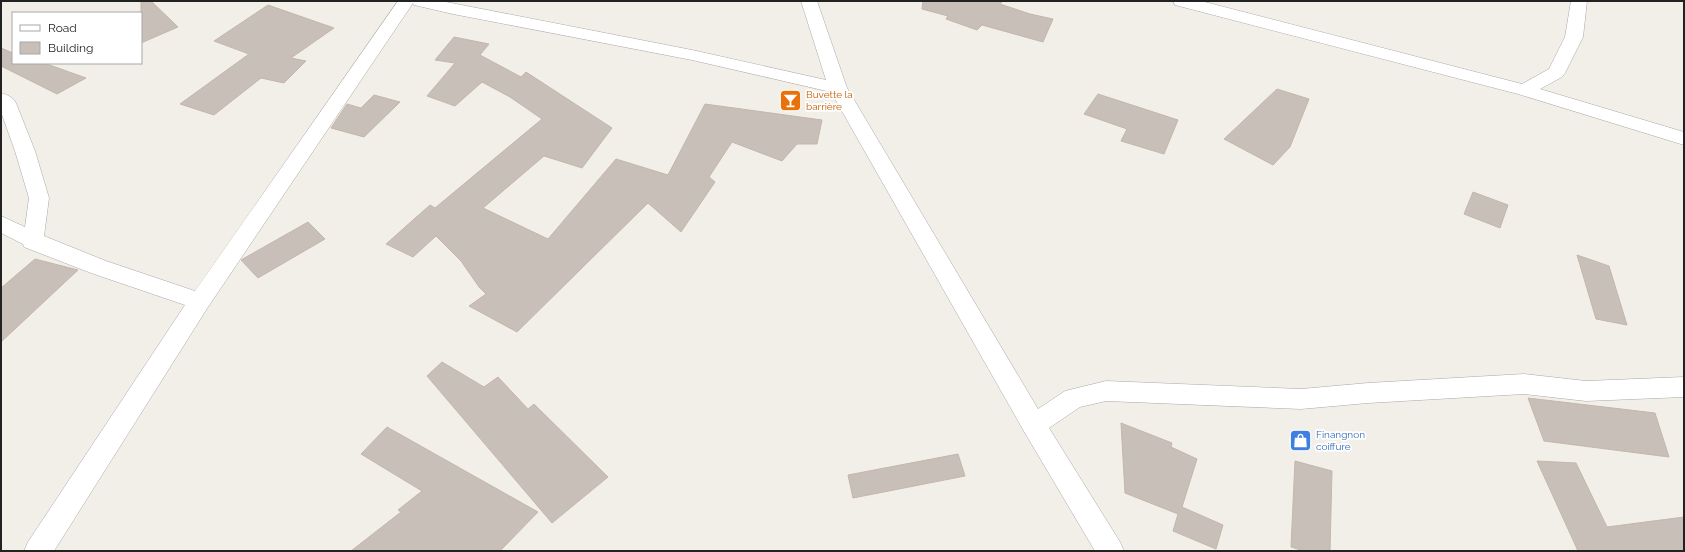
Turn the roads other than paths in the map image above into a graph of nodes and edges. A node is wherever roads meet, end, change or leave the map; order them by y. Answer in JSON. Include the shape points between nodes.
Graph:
{"nodes":[{"id":1,"x":406,"y":1,"type":"edge"},
{"id":2,"x":420,"y":1,"type":"edge"},
{"id":3,"x":808,"y":1,"type":"edge"},
{"id":4,"x":1181,"y":1,"type":"edge"},
{"id":5,"x":1579,"y":1,"type":"edge"},
{"id":6,"x":838,"y":88,"type":"junction"},
{"id":7,"x":1524,"y":90,"type":"junction"},
{"id":8,"x":1,"y":99,"type":"edge"},
{"id":9,"x":1684,"y":139,"type":"edge"},
{"id":10,"x":1,"y":224,"type":"edge"},
{"id":11,"x":32,"y":241,"type":"junction"},
{"id":12,"x":200,"y":301,"type":"junction"},
{"id":13,"x":1684,"y":387,"type":"edge"},
{"id":14,"x":1034,"y":425,"type":"junction"},
{"id":15,"x":38,"y":551,"type":"edge"},
{"id":16,"x":1110,"y":551,"type":"edge"}],
"edges":[{"from":1,"to":12,"type":"street"},
{"from":2,"to":6,"type":"street","via":[[692,55]]},
{"from":3,"to":6,"type":"street"},
{"from":4,"to":7,"type":"street"},
{"from":5,"to":7,"type":"street","via":[[1574,37],[1556,72]]},
{"from":6,"to":14,"type":"street"},
{"from":7,"to":9,"type":"street"},
{"from":8,"to":11,"type":"street","via":[[7,103],[39,198]]},
{"from":10,"to":11,"type":"street"},
{"from":11,"to":12,"type":"street","via":[[104,270]]},
{"from":12,"to":15,"type":"street"},
{"from":13,"to":14,"type":"street","via":[[1586,391],[1524,384],[1375,392],[1301,399],[1106,391],[1074,398]]},
{"from":14,"to":16,"type":"street"}]}
